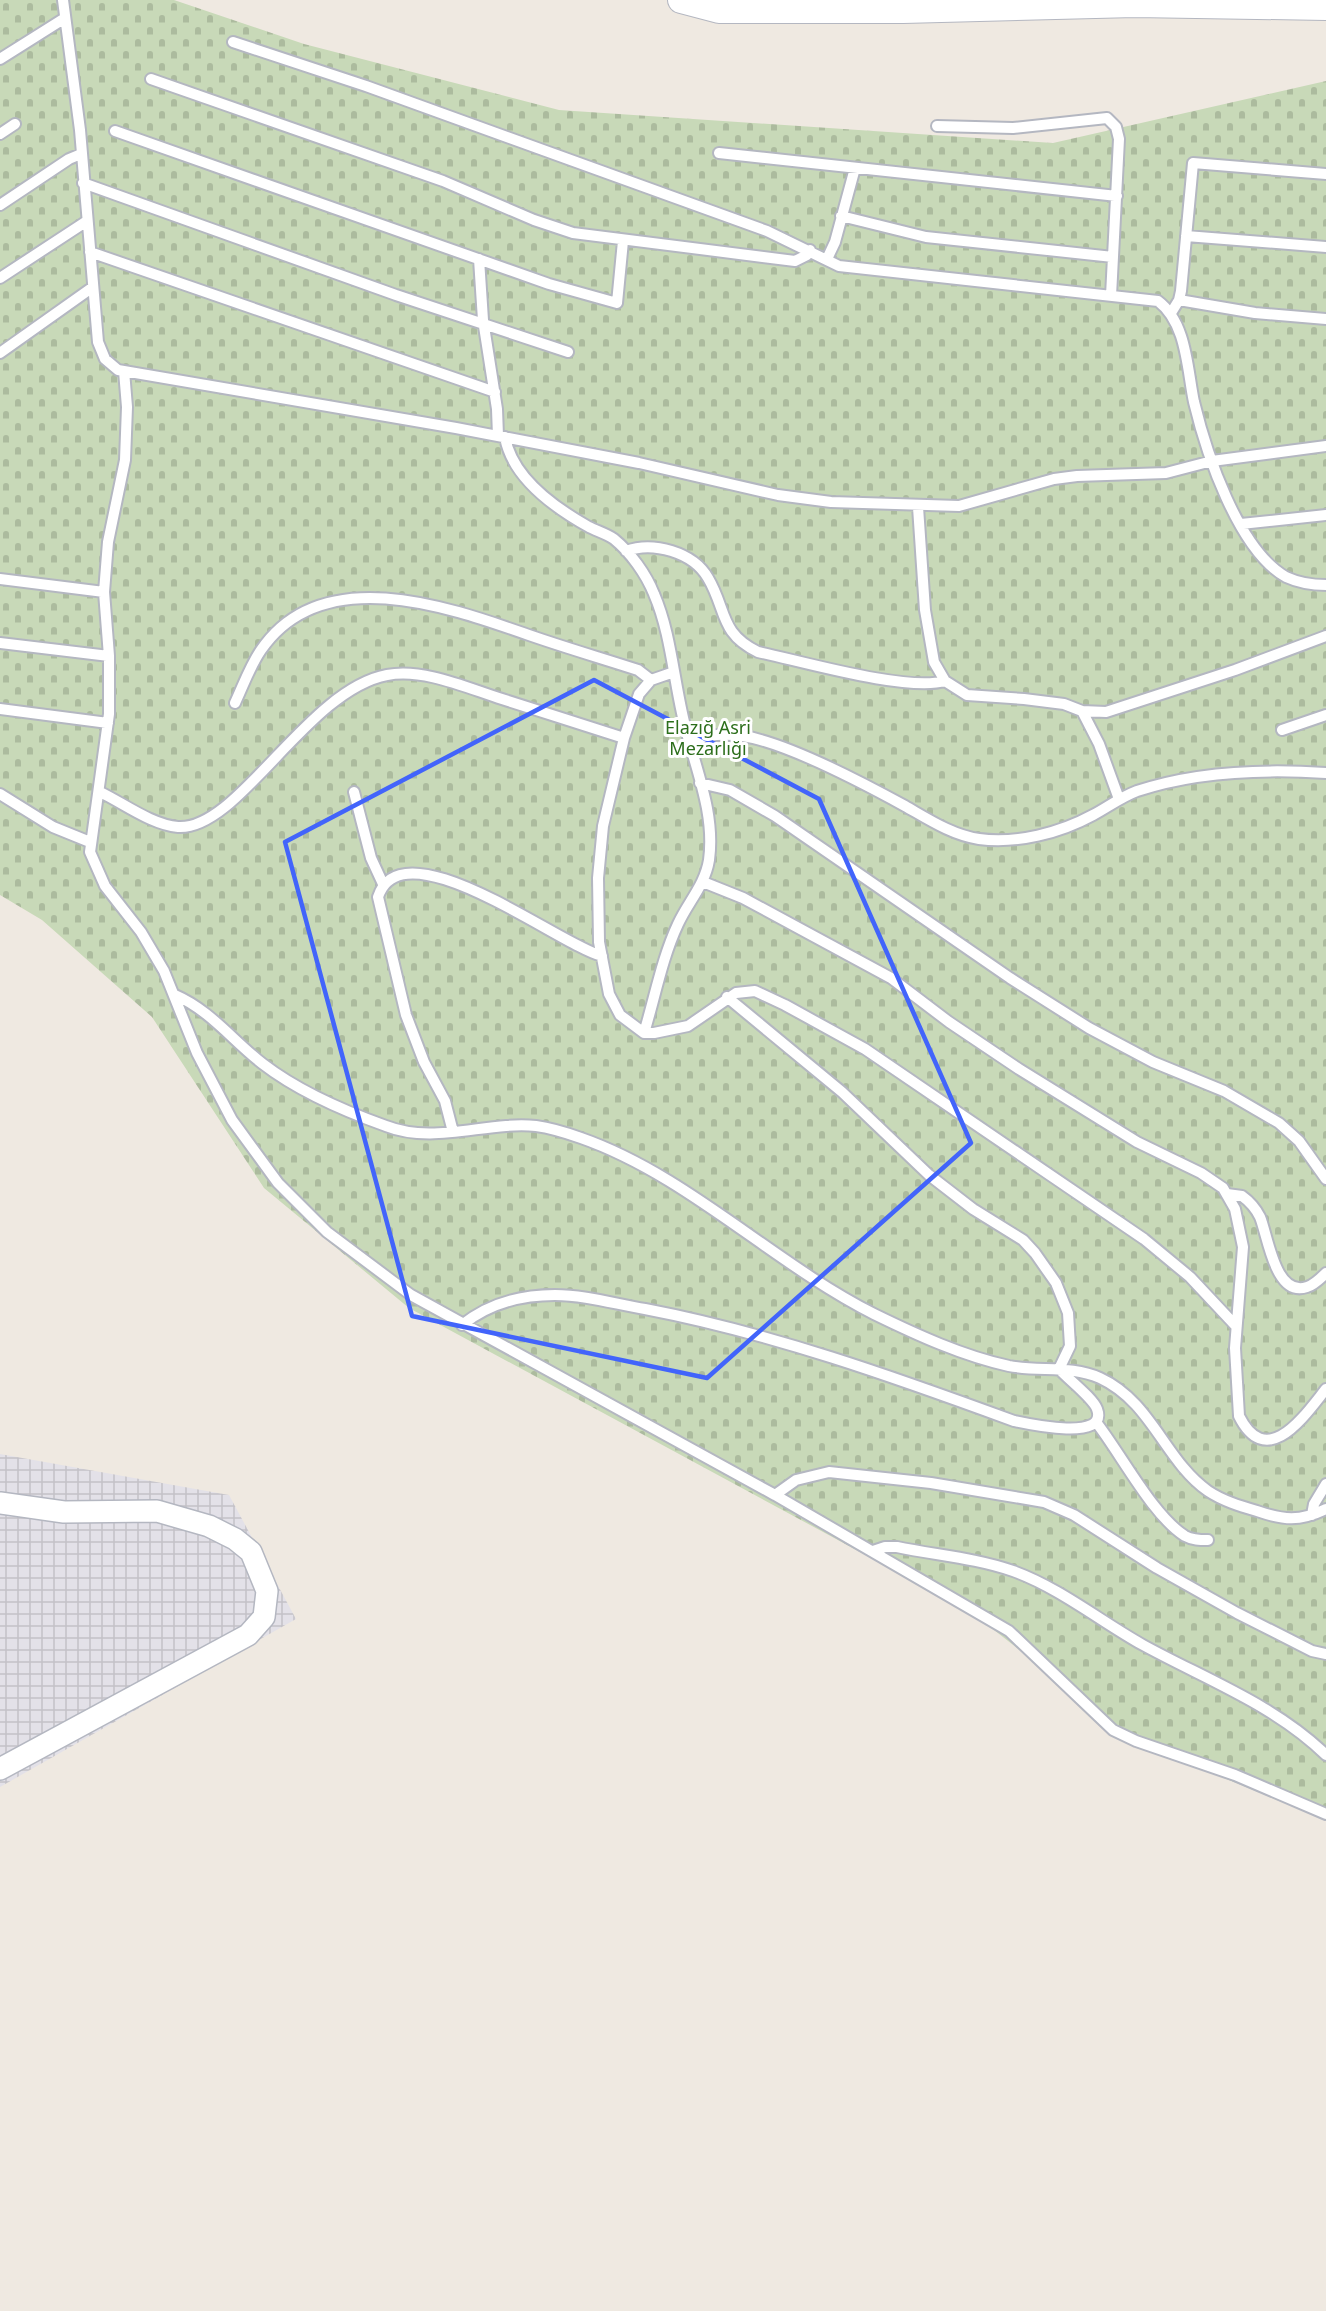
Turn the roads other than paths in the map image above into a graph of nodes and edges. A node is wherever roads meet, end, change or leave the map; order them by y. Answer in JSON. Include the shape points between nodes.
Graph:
{"nodes":[{"id":1,"x":63,"y":0,"type":"edge"},
{"id":2,"x":681,"y":0,"type":"edge"},
{"id":3,"x":1326,"y":7,"type":"edge"},
{"id":4,"x":65,"y":18,"type":"junction"},
{"id":5,"x":233,"y":42,"type":"dead end"},
{"id":6,"x":0,"y":58,"type":"edge"},
{"id":7,"x":151,"y":79,"type":"dead end"},
{"id":8,"x":15,"y":124,"type":"dead end"},
{"id":9,"x":937,"y":126,"type":"dead end"},
{"id":10,"x":115,"y":131,"type":"dead end"},
{"id":11,"x":0,"y":134,"type":"edge"},
{"id":12,"x":719,"y":153,"type":"dead end"},
{"id":13,"x":81,"y":154,"type":"junction"},
{"id":14,"x":855,"y":168,"type":"junction"},
{"id":15,"x":1326,"y":174,"type":"edge"},
{"id":16,"x":83,"y":183,"type":"junction"},
{"id":17,"x":1117,"y":196,"type":"junction"},
{"id":18,"x":0,"y":205,"type":"edge"},
{"id":19,"x":841,"y":216,"type":"junction"},
{"id":20,"x":87,"y":221,"type":"junction"},
{"id":21,"x":1186,"y":236,"type":"junction"},
{"id":22,"x":623,"y":241,"type":"junction"},
{"id":23,"x":1326,"y":247,"type":"edge"},
{"id":24,"x":810,"y":250,"type":"junction"},
{"id":25,"x":90,"y":252,"type":"junction"},
{"id":26,"x":1113,"y":257,"type":"junction"},
{"id":27,"x":479,"y":259,"type":"junction"},
{"id":28,"x":827,"y":259,"type":"junction"},
{"id":29,"x":0,"y":278,"type":"edge"},
{"id":30,"x":93,"y":287,"type":"junction"},
{"id":31,"x":1111,"y":296,"type":"junction"},
{"id":32,"x":1179,"y":300,"type":"junction"},
{"id":33,"x":1171,"y":313,"type":"junction"},
{"id":34,"x":1326,"y":319,"type":"edge"},
{"id":35,"x":484,"y":326,"type":"junction"},
{"id":36,"x":568,"y":352,"type":"dead end"},
{"id":37,"x":0,"y":353,"type":"edge"},
{"id":38,"x":124,"y":371,"type":"junction"},
{"id":39,"x":495,"y":392,"type":"junction"},
{"id":40,"x":502,"y":437,"type":"junction"},
{"id":41,"x":1326,"y":446,"type":"edge"},
{"id":42,"x":1212,"y":461,"type":"junction"},
{"id":43,"x":918,"y":507,"type":"junction"},
{"id":44,"x":1326,"y":515,"type":"edge"},
{"id":45,"x":1241,"y":524,"type":"junction"},
{"id":46,"x":626,"y":551,"type":"junction"},
{"id":47,"x":0,"y":579,"type":"edge"},
{"id":48,"x":1326,"y":585,"type":"edge"},
{"id":49,"x":104,"y":592,"type":"junction"},
{"id":50,"x":1326,"y":636,"type":"edge"},
{"id":51,"x":0,"y":643,"type":"edge"},
{"id":52,"x":109,"y":656,"type":"junction"},
{"id":53,"x":674,"y":672,"type":"junction"},
{"id":54,"x":651,"y":680,"type":"junction"},
{"id":55,"x":945,"y":681,"type":"junction"},
{"id":56,"x":235,"y":703,"type":"dead end"},
{"id":57,"x":0,"y":709,"type":"edge"},
{"id":58,"x":1082,"y":711,"type":"junction"},
{"id":59,"x":1326,"y":715,"type":"edge"},
{"id":60,"x":108,"y":723,"type":"junction"},
{"id":61,"x":1282,"y":730,"type":"dead end"},
{"id":62,"x":624,"y":738,"type":"junction"},
{"id":63,"x":689,"y":740,"type":"junction"},
{"id":64,"x":1326,"y":773,"type":"edge"},
{"id":65,"x":700,"y":783,"type":"junction"},
{"id":66,"x":100,"y":792,"type":"junction"},
{"id":67,"x":354,"y":792,"type":"dead end"},
{"id":68,"x":0,"y":794,"type":"edge"},
{"id":69,"x":1119,"y":799,"type":"junction"},
{"id":70,"x":90,"y":842,"type":"junction"},
{"id":71,"x":703,"y":882,"type":"junction"},
{"id":72,"x":383,"y":884,"type":"junction"},
{"id":73,"x":602,"y":956,"type":"junction"},
{"id":74,"x":175,"y":995,"type":"junction"},
{"id":75,"x":727,"y":997,"type":"junction"},
{"id":76,"x":644,"y":1033,"type":"junction"},
{"id":77,"x":453,"y":1132,"type":"junction"},
{"id":78,"x":1326,"y":1179,"type":"edge"},
{"id":79,"x":1227,"y":1194,"type":"junction"},
{"id":80,"x":1326,"y":1273,"type":"edge"},
{"id":81,"x":462,"y":1325,"type":"junction"},
{"id":82,"x":1236,"y":1325,"type":"junction"},
{"id":83,"x":1059,"y":1369,"type":"junction"},
{"id":84,"x":1326,"y":1389,"type":"edge"},
{"id":85,"x":1096,"y":1422,"type":"junction"},
{"id":86,"x":1326,"y":1484,"type":"edge"},
{"id":87,"x":775,"y":1496,"type":"junction"},
{"id":88,"x":0,"y":1503,"type":"edge"},
{"id":89,"x":1326,"y":1509,"type":"edge"},
{"id":90,"x":1312,"y":1515,"type":"junction"},
{"id":91,"x":1208,"y":1540,"type":"dead end"},
{"id":92,"x":873,"y":1551,"type":"junction"},
{"id":93,"x":1326,"y":1654,"type":"edge"},
{"id":94,"x":1326,"y":1755,"type":"edge"},
{"id":95,"x":0,"y":1769,"type":"edge"},
{"id":96,"x":1326,"y":1814,"type":"edge"}],
"edges":[{"from":1,"to":4,"type":"lane"},
{"from":2,"to":3,"type":"street","via":[[719,10],[1135,4]]},
{"from":4,"to":6,"type":"lane"},
{"from":4,"to":13,"type":"lane"},
{"from":5,"to":24,"type":"lane","via":[[605,172]]},
{"from":7,"to":22,"type":"lane","via":[[443,181],[554,227]]},
{"from":8,"to":11,"type":"lane"},
{"from":9,"to":17,"type":"lane","via":[[1013,128],[1107,118],[1118,133]]},
{"from":10,"to":27,"type":"lane"},
{"from":12,"to":14,"type":"lane"},
{"from":13,"to":16,"type":"lane"},
{"from":13,"to":18,"type":"lane"},
{"from":14,"to":17,"type":"lane"},
{"from":14,"to":19,"type":"lane"},
{"from":15,"to":21,"type":"lane","via":[[1193,163]]},
{"from":16,"to":20,"type":"lane"},
{"from":16,"to":35,"type":"lane"},
{"from":17,"to":26,"type":"lane"},
{"from":19,"to":26,"type":"lane","via":[[926,237]]},
{"from":19,"to":28,"type":"lane"},
{"from":20,"to":25,"type":"lane"},
{"from":20,"to":29,"type":"lane"},
{"from":21,"to":23,"type":"lane"},
{"from":21,"to":32,"type":"lane"},
{"from":22,"to":24,"type":"lane","via":[[795,261]]},
{"from":22,"to":27,"type":"lane","via":[[617,303]]},
{"from":24,"to":28,"type":"lane"},
{"from":25,"to":30,"type":"lane"},
{"from":25,"to":39,"type":"lane"},
{"from":26,"to":31,"type":"lane"},
{"from":27,"to":35,"type":"lane"},
{"from":28,"to":31,"type":"lane","via":[[839,266]]},
{"from":30,"to":37,"type":"lane"},
{"from":30,"to":38,"type":"lane","via":[[100,351],[111,365]]},
{"from":31,"to":33,"type":"lane","via":[[1158,301]]},
{"from":32,"to":33,"type":"lane"},
{"from":32,"to":34,"type":"lane","via":[[1255,313]]},
{"from":33,"to":42,"type":"lane","via":[[1179,330]]},
{"from":35,"to":36,"type":"lane"},
{"from":35,"to":39,"type":"lane"},
{"from":38,"to":40,"type":"lane"},
{"from":38,"to":49,"type":"lane","via":[[125,460],[108,542]]},
{"from":39,"to":40,"type":"lane"},
{"from":40,"to":43,"type":"lane","via":[[778,495]]},
{"from":40,"to":46,"type":"lane","via":[[528,481],[541,493]]},
{"from":41,"to":42,"type":"lane"},
{"from":42,"to":43,"type":"lane","via":[[1166,473],[1054,479],[959,506]]},
{"from":42,"to":45,"type":"lane"},
{"from":43,"to":55,"type":"lane","via":[[934,662]]},
{"from":44,"to":45,"type":"lane"},
{"from":45,"to":48,"type":"lane","via":[[1276,570],[1295,581]]},
{"from":46,"to":53,"type":"lane","via":[[654,593]]},
{"from":46,"to":55,"type":"lane","via":[[658,547],[698,566],[710,582],[726,626],[742,643],[758,652],[901,682],[930,685]]},
{"from":47,"to":49,"type":"lane"},
{"from":49,"to":52,"type":"lane"},
{"from":50,"to":58,"type":"lane","via":[[1119,709]]},
{"from":51,"to":52,"type":"lane"},
{"from":52,"to":60,"type":"lane"},
{"from":53,"to":54,"type":"lane"},
{"from":53,"to":63,"type":"lane"},
{"from":54,"to":56,"type":"lane","via":[[638,670],[459,611],[409,600],[358,598],[324,605],[282,628],[260,650]]},
{"from":54,"to":62,"type":"lane","via":[[639,694]]},
{"from":55,"to":58,"type":"lane","via":[[967,695],[1064,704]]},
{"from":57,"to":60,"type":"lane"},
{"from":58,"to":69,"type":"lane"},
{"from":59,"to":61,"type":"lane"},
{"from":60,"to":66,"type":"lane"},
{"from":62,"to":66,"type":"lane","via":[[466,687],[421,675],[390,675],[361,682],[338,697],[207,822],[187,827],[166,824]]},
{"from":62,"to":73,"type":"lane","via":[[603,826],[598,878]]},
{"from":63,"to":65,"type":"lane"},
{"from":63,"to":69,"type":"lane","via":[[728,734],[765,741],[825,766],[949,830],[977,839],[1006,840],[1056,831],[1091,817]]},
{"from":64,"to":69,"type":"lane","via":[[1215,775],[1140,790]]},
{"from":65,"to":71,"type":"lane","via":[[710,841]]},
{"from":65,"to":78,"type":"lane","via":[[730,790],[776,816],[1089,1028],[1154,1062],[1224,1091],[1279,1123],[1299,1141]]},
{"from":66,"to":70,"type":"lane"},
{"from":67,"to":72,"type":"lane","via":[[370,858]]},
{"from":68,"to":70,"type":"lane","via":[[53,827]]},
{"from":70,"to":74,"type":"lane","via":[[93,861],[105,886],[152,948]]},
{"from":71,"to":76,"type":"lane","via":[[677,926]]},
{"from":71,"to":79,"type":"lane","via":[[743,898],[891,978],[1019,1069],[1137,1142],[1201,1173]]},
{"from":72,"to":73,"type":"lane","via":[[401,873],[440,877],[552,930],[586,952]]},
{"from":72,"to":77,"type":"lane","via":[[378,897],[406,1015],[424,1062],[445,1101]]},
{"from":73,"to":76,"type":"lane","via":[[615,1008],[626,1022]]},
{"from":74,"to":77,"type":"lane","via":[[192,1002],[257,1059],[301,1088],[388,1128]]},
{"from":74,"to":81,"type":"lane","via":[[212,1084],[254,1154],[278,1183],[351,1253]]},
{"from":75,"to":76,"type":"lane","via":[[688,1026]]},
{"from":75,"to":82,"type":"lane","via":[[755,991],[865,1048],[1168,1257]]},
{"from":75,"to":83,"type":"lane","via":[[842,1092],[929,1175],[1023,1240],[1035,1253],[1056,1283],[1068,1312],[1070,1346]]},
{"from":77,"to":83,"type":"lane","via":[[537,1126],[602,1146],[647,1168],[804,1274],[876,1314],[989,1361],[1026,1369]]},
{"from":79,"to":80,"type":"lane","via":[[1242,1196],[1259,1215],[1283,1280],[1293,1287],[1309,1287]]},
{"from":79,"to":82,"type":"lane","via":[[1239,1221],[1243,1247]]},
{"from":81,"to":85,"type":"lane","via":[[478,1312],[512,1301],[574,1296],[696,1319],[801,1348],[1014,1421],[1079,1428]]},
{"from":81,"to":87,"type":"lane"},
{"from":82,"to":84,"type":"lane","via":[[1239,1416],[1249,1431],[1265,1439],[1289,1434]]},
{"from":83,"to":85,"type":"lane","via":[[1094,1404],[1098,1412]]},
{"from":83,"to":90,"type":"lane","via":[[1097,1377],[1124,1392],[1191,1475],[1219,1498],[1285,1520]]},
{"from":85,"to":91,"type":"lane","via":[[1159,1511],[1184,1536]]},
{"from":86,"to":90,"type":"lane"},
{"from":87,"to":92,"type":"lane"},
{"from":87,"to":93,"type":"lane","via":[[796,1480],[830,1472],[1028,1497],[1074,1515],[1197,1591],[1312,1651]]},
{"from":88,"to":95,"type":"street","via":[[64,1512],[158,1511],[209,1526],[251,1552],[267,1591],[264,1617],[248,1635]]},
{"from":89,"to":90,"type":"lane"},
{"from":92,"to":94,"type":"lane","via":[[897,1547],[992,1565],[1028,1577],[1143,1645],[1270,1712],[1307,1736]]},
{"from":92,"to":96,"type":"lane","via":[[1009,1631],[1113,1730]]}]}
